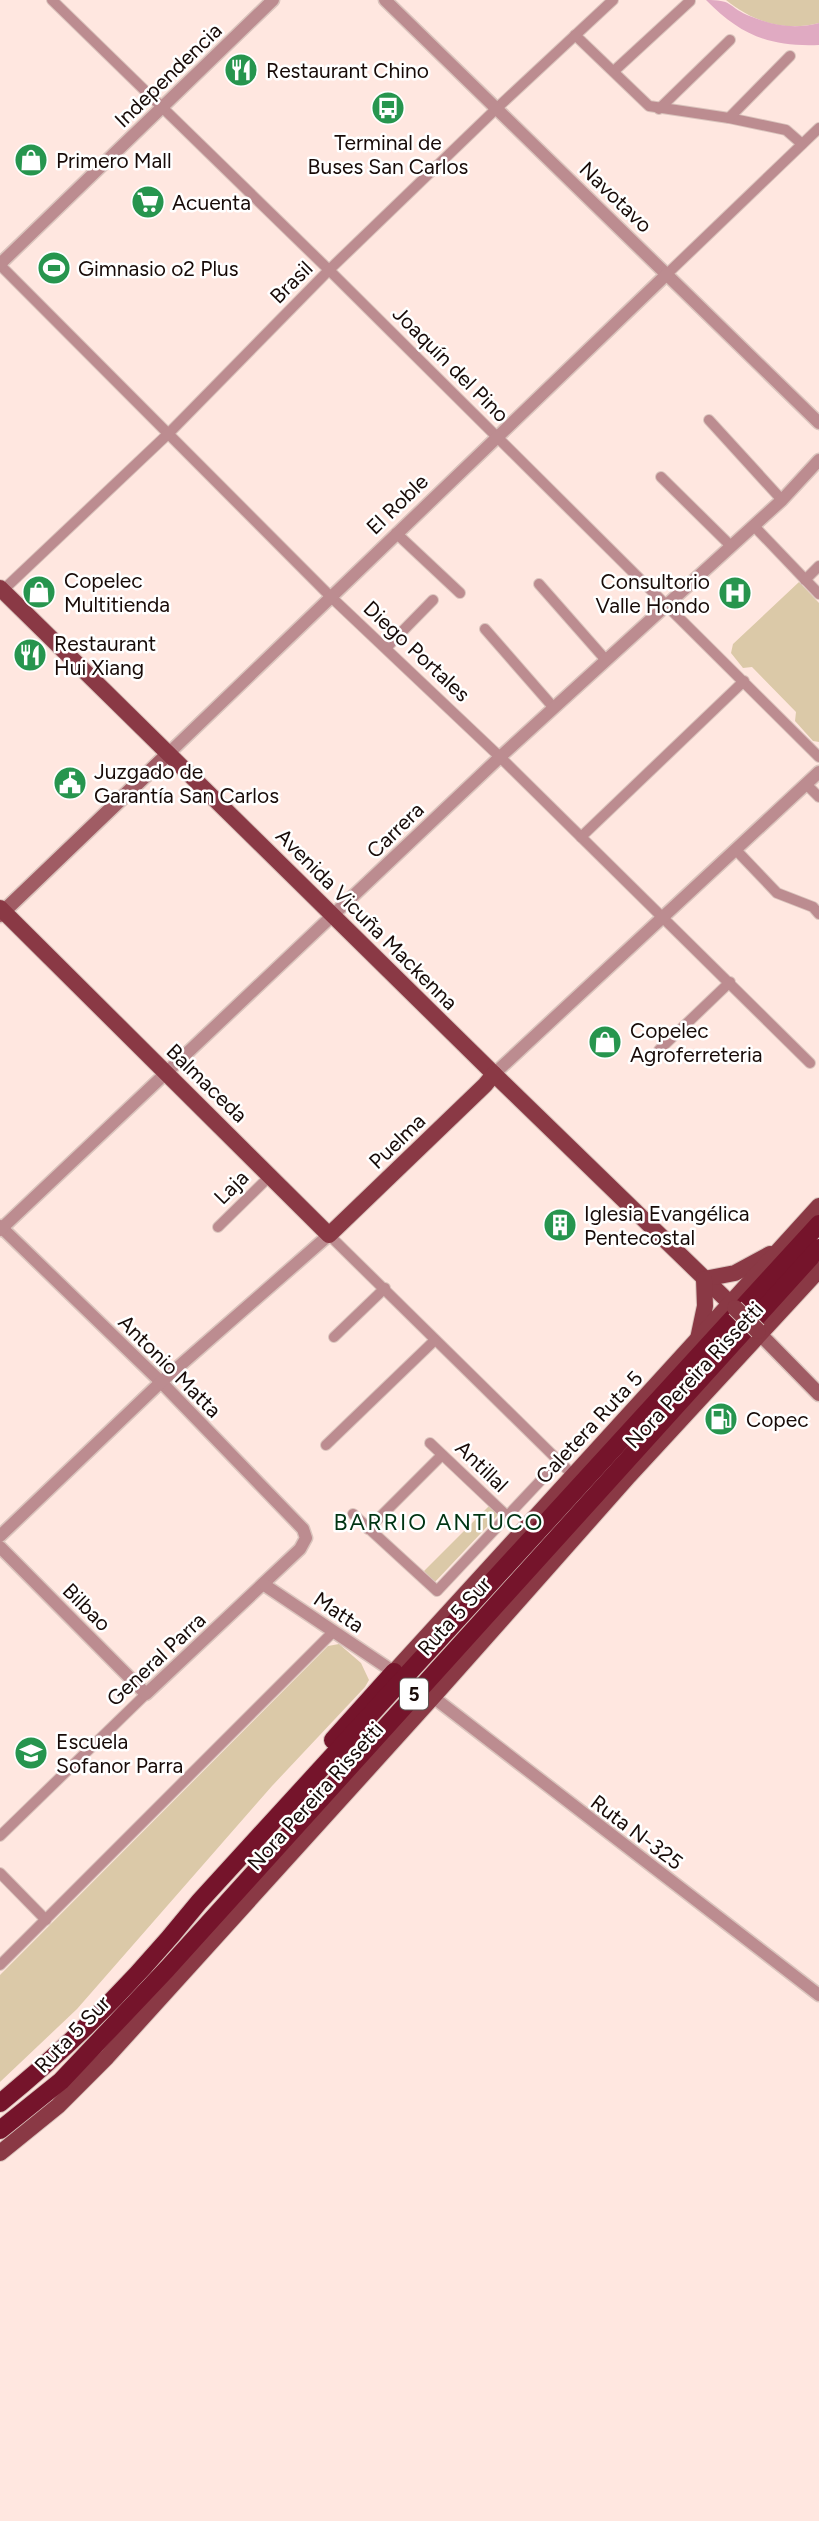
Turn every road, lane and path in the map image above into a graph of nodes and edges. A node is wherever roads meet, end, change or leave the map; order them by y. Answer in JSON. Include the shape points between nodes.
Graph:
{"nodes":[{"id":1,"x":52,"y":0,"type":"edge"},
{"id":2,"x":273,"y":0,"type":"edge"},
{"id":3,"x":385,"y":0,"type":"edge"},
{"id":4,"x":613,"y":0,"type":"edge"},
{"id":5,"x":690,"y":1,"type":"edge"},
{"id":6,"x":575,"y":35,"type":"junction"},
{"id":7,"x":730,"y":40,"type":"dead end"},
{"id":8,"x":790,"y":56,"type":"dead end"},
{"id":9,"x":614,"y":71,"type":"junction"},
{"id":10,"x":163,"y":107,"type":"junction"},
{"id":11,"x":497,"y":108,"type":"junction"},
{"id":12,"x":659,"y":109,"type":"junction"},
{"id":13,"x":729,"y":118,"type":"junction"},
{"id":14,"x":819,"y":128,"type":"edge"},
{"id":15,"x":802,"y":144,"type":"junction"},
{"id":16,"x":0,"y":265,"type":"edge"},
{"id":17,"x":329,"y":270,"type":"junction"},
{"id":18,"x":667,"y":274,"type":"junction"},
{"id":19,"x":709,"y":420,"type":"dead end"},
{"id":20,"x":819,"y":423,"type":"edge"},
{"id":21,"x":169,"y":433,"type":"junction"},
{"id":22,"x":497,"y":437,"type":"junction"},
{"id":23,"x":819,"y":460,"type":"edge"},
{"id":24,"x":661,"y":477,"type":"dead end"},
{"id":25,"x":782,"y":500,"type":"junction"},
{"id":26,"x":754,"y":526,"type":"junction"},
{"id":27,"x":396,"y":534,"type":"junction"},
{"id":28,"x":730,"y":546,"type":"junction"},
{"id":29,"x":819,"y":566,"type":"edge"},
{"id":30,"x":805,"y":580,"type":"junction"},
{"id":31,"x":539,"y":584,"type":"dead end"},
{"id":32,"x":1,"y":591,"type":"edge"},
{"id":33,"x":460,"y":593,"type":"dead end"},
{"id":34,"x":819,"y":594,"type":"edge"},
{"id":35,"x":330,"y":596,"type":"junction"},
{"id":36,"x":433,"y":600,"type":"dead end"},
{"id":37,"x":667,"y":604,"type":"junction"},
{"id":38,"x":485,"y":629,"type":"dead end"},
{"id":39,"x":387,"y":647,"type":"junction"},
{"id":40,"x":606,"y":659,"type":"junction"},
{"id":41,"x":744,"y":681,"type":"junction"},
{"id":42,"x":554,"y":708,"type":"junction"},
{"id":43,"x":169,"y":753,"type":"junction"},
{"id":44,"x":500,"y":757,"type":"junction"},
{"id":45,"x":819,"y":757,"type":"edge"},
{"id":46,"x":819,"y":772,"type":"edge"},
{"id":47,"x":806,"y":784,"type":"junction"},
{"id":48,"x":819,"y":797,"type":"edge"},
{"id":49,"x":581,"y":837,"type":"junction"},
{"id":50,"x":736,"y":850,"type":"junction"},
{"id":51,"x":1,"y":911,"type":"edge"},
{"id":52,"x":819,"y":914,"type":"edge"},
{"id":53,"x":334,"y":915,"type":"junction"},
{"id":54,"x":662,"y":916,"type":"junction"},
{"id":55,"x":730,"y":982,"type":"junction"},
{"id":56,"x":659,"y":1050,"type":"dead end"},
{"id":57,"x":810,"y":1063,"type":"dead end"},
{"id":58,"x":167,"y":1074,"type":"junction"},
{"id":59,"x":494,"y":1074,"type":"junction"},
{"id":60,"x":271,"y":1175,"type":"junction"},
{"id":61,"x":819,"y":1206,"type":"edge"},
{"id":62,"x":819,"y":1224,"type":"edge"},
{"id":63,"x":218,"y":1227,"type":"dead end"},
{"id":64,"x":1,"y":1228,"type":"edge"},
{"id":65,"x":330,"y":1235,"type":"junction"},
{"id":66,"x":785,"y":1244,"type":"junction"},
{"id":67,"x":819,"y":1248,"type":"edge"},
{"id":68,"x":819,"y":1270,"type":"edge"},
{"id":69,"x":704,"y":1279,"type":"junction"},
{"id":70,"x":385,"y":1289,"type":"junction"},
{"id":71,"x":733,"y":1306,"type":"junction"},
{"id":72,"x":759,"y":1333,"type":"junction"},
{"id":73,"x":334,"y":1337,"type":"dead end"},
{"id":74,"x":435,"y":1340,"type":"junction"},
{"id":75,"x":697,"y":1341,"type":"junction"},
{"id":76,"x":161,"y":1382,"type":"junction"},
{"id":77,"x":819,"y":1394,"type":"edge"},
{"id":78,"x":430,"y":1443,"type":"dead end"},
{"id":79,"x":326,"y":1445,"type":"dead end"},
{"id":80,"x":442,"y":1455,"type":"junction"},
{"id":81,"x":559,"y":1461,"type":"junction"},
{"id":82,"x":574,"y":1476,"type":"junction"},
{"id":83,"x":353,"y":1514,"type":"dead end"},
{"id":84,"x":507,"y":1516,"type":"junction"},
{"id":85,"x":368,"y":1528,"type":"junction"},
{"id":86,"x":0,"y":1536,"type":"edge"},
{"id":87,"x":306,"y":1538,"type":"joint"},
{"id":88,"x":0,"y":1547,"type":"edge"},
{"id":89,"x":263,"y":1584,"type":"junction"},
{"id":90,"x":332,"y":1632,"type":"junction"},
{"id":91,"x":394,"y":1672,"type":"junction"},
{"id":92,"x":146,"y":1695,"type":"junction"},
{"id":93,"x":433,"y":1698,"type":"junction"},
{"id":94,"x":0,"y":1836,"type":"edge"},
{"id":95,"x":0,"y":1873,"type":"edge"},
{"id":96,"x":199,"y":1902,"type":"junction"},
{"id":97,"x":46,"y":1920,"type":"junction"},
{"id":98,"x":0,"y":1965,"type":"edge"},
{"id":99,"x":819,"y":1995,"type":"edge"},
{"id":100,"x":0,"y":2103,"type":"edge"},
{"id":101,"x":0,"y":2130,"type":"edge"},
{"id":102,"x":0,"y":2153,"type":"edge"}],
"edges":[{"from":1,"to":10,"type":"street","name":"Joaquín del Pino"},
{"from":2,"to":10,"type":"street","name":"Independencia"},
{"from":3,"to":11,"type":"street","name":"Navotavo"},
{"from":4,"to":6,"type":"street","name":"Brasil"},
{"from":5,"to":9,"type":"street"},
{"from":6,"to":9,"type":"street"},
{"from":6,"to":11,"type":"street","name":"Brasil"},
{"from":7,"to":12,"type":"street"},
{"from":8,"to":13,"type":"street"},
{"from":9,"to":12,"type":"street","via":[[649,106]]},
{"from":10,"to":16,"type":"street","name":"Independencia"},
{"from":10,"to":17,"type":"street","name":"Joaquín del Pino"},
{"from":11,"to":17,"type":"street","name":"Brasil"},
{"from":11,"to":18,"type":"street","name":"Navotavo"},
{"from":12,"to":13,"type":"street"},
{"from":13,"to":15,"type":"street","via":[[786,130]]},
{"from":14,"to":15,"type":"street","name":"El Roble"},
{"from":15,"to":18,"type":"street","name":"El Roble"},
{"from":16,"to":21,"type":"street","name":"Diego Portales"},
{"from":17,"to":21,"type":"street","name":"Brasil"},
{"from":17,"to":22,"type":"street","name":"Joaquín del Pino"},
{"from":18,"to":20,"type":"street","name":"Navotavo"},
{"from":18,"to":22,"type":"street","name":"El Roble"},
{"from":19,"to":25,"type":"street"},
{"from":21,"to":32,"type":"street","name":"Brasil"},
{"from":21,"to":35,"type":"street","name":"Diego Portales"},
{"from":22,"to":27,"type":"street","name":"El Roble"},
{"from":22,"to":37,"type":"street","name":"Joaquín del Pino"},
{"from":23,"to":25,"type":"street","name":"Carrera"},
{"from":24,"to":28,"type":"street"},
{"from":25,"to":26,"type":"street","name":"Carrera"},
{"from":26,"to":28,"type":"street","name":"Carrera"},
{"from":26,"to":30,"type":"street"},
{"from":27,"to":33,"type":"street"},
{"from":27,"to":35,"type":"street","name":"El Roble"},
{"from":28,"to":37,"type":"street","name":"Carrera"},
{"from":29,"to":30,"type":"street"},
{"from":30,"to":34,"type":"street"},
{"from":31,"to":40,"type":"street"},
{"from":32,"to":43,"type":"main road","name":"Avenida Vicuña Mackenna"},
{"from":35,"to":39,"type":"street","name":"Diego Portales"},
{"from":35,"to":43,"type":"street","name":"El Roble"},
{"from":36,"to":39,"type":"street"},
{"from":37,"to":40,"type":"street","name":"Carrera"},
{"from":37,"to":41,"type":"street","name":"Joaquín del Pino"},
{"from":38,"to":42,"type":"street"},
{"from":39,"to":44,"type":"street","name":"Diego Portales"},
{"from":40,"to":42,"type":"street","name":"Carrera"},
{"from":41,"to":45,"type":"street","name":"Joaquín del Pino"},
{"from":41,"to":49,"type":"street"},
{"from":42,"to":44,"type":"street","name":"Carrera"},
{"from":43,"to":51,"type":"main road","name":"El Roble"},
{"from":43,"to":53,"type":"main road","name":"Avenida Vicuña Mackenna"},
{"from":44,"to":49,"type":"street","name":"Diego Portales"},
{"from":44,"to":53,"type":"street","name":"Carrera"},
{"from":46,"to":47,"type":"street","name":"Puelma"},
{"from":47,"to":48,"type":"street"},
{"from":47,"to":50,"type":"street","name":"Puelma"},
{"from":49,"to":54,"type":"street","name":"Diego Portales"},
{"from":50,"to":52,"type":"street","via":[[778,893]]},
{"from":50,"to":54,"type":"street","name":"Puelma"},
{"from":51,"to":58,"type":"main road","name":"Balmaceda"},
{"from":53,"to":58,"type":"street","name":"Carrera"},
{"from":53,"to":59,"type":"main road","name":"Avenida Vicuña Mackenna"},
{"from":54,"to":55,"type":"street","name":"Diego Portales"},
{"from":54,"to":59,"type":"street","name":"Puelma"},
{"from":55,"to":56,"type":"street"},
{"from":55,"to":57,"type":"street","name":"Diego Portales"},
{"from":58,"to":60,"type":"main road","name":"Balmaceda"},
{"from":58,"to":64,"type":"street","name":"Carrera"},
{"from":59,"to":65,"type":"main road","name":"Puelma"},
{"from":59,"to":69,"type":"main road","name":"Avenida Vicuña Mackenna"},
{"from":60,"to":63,"type":"street","name":"Laja"},
{"from":60,"to":65,"type":"main road","name":"Balmaceda"},
{"from":61,"to":66,"type":"main road","name":"Caletera Ruta 5"},
{"from":62,"to":96,"type":"highway","name":"Ruta 5 Sur","number":"5"},
{"from":64,"to":76,"type":"street","name":"Antonio Matta"},
{"from":65,"to":70,"type":"street","name":"Balmaceda"},
{"from":65,"to":76,"type":"street","name":"Puelma"},
{"from":66,"to":69,"type":"main road","via":[[735,1273]]},
{"from":66,"to":71,"type":"main road","name":"Caletera Ruta 5"},
{"from":67,"to":101,"type":"highway","name":"Ruta 5 Sur","number":"5","via":[[159,1977],[61,2081]]},
{"from":68,"to":72,"type":"main road","name":"Nora Pereira Rissetti"},
{"from":69,"to":71,"type":"main road","name":"Avenida Vicuña Mackenna"},
{"from":69,"to":75,"type":"main road","via":[[705,1306]]},
{"from":70,"to":73,"type":"street"},
{"from":70,"to":74,"type":"street","name":"Balmaceda"},
{"from":71,"to":72,"type":"main road","name":"Avenida Vicuña Mackenna","bridge":true},
{"from":71,"to":75,"type":"main road","name":"Caletera Ruta 5"},
{"from":72,"to":77,"type":"main road"},
{"from":72,"to":93,"type":"main road","name":"Nora Pereira Rissetti"},
{"from":74,"to":79,"type":"street"},
{"from":74,"to":81,"type":"street","name":"Balmaceda"},
{"from":75,"to":82,"type":"main road","name":"Caletera Ruta 5"},
{"from":76,"to":86,"type":"street","name":"Puelma"},
{"from":76,"to":87,"type":"street","name":"Antonio Matta","via":[[303,1529]]},
{"from":78,"to":80,"type":"street","name":"Antillal"},
{"from":80,"to":84,"type":"street","name":"Antillal"},
{"from":80,"to":85,"type":"street"},
{"from":81,"to":82,"type":"street","name":"Balmaceda"},
{"from":81,"to":84,"type":"street"},
{"from":82,"to":91,"type":"main road","name":"Caletera Ruta 5"},
{"from":83,"to":85,"type":"street"},
{"from":84,"to":85,"type":"street","via":[[437,1591]]},
{"from":87,"to":89,"type":"street","name":"General Parra"},
{"from":88,"to":92,"type":"street","name":"Bilbao"},
{"from":89,"to":90,"type":"street","name":"Matta"},
{"from":89,"to":92,"type":"street","name":"General Parra"},
{"from":90,"to":91,"type":"street","name":"Matta"},
{"from":90,"to":97,"type":"street"},
{"from":91,"to":96,"type":"highway","via":[[288,1789]]},
{"from":92,"to":94,"type":"street","name":"General Parra"},
{"from":93,"to":99,"type":"street","name":"Ruta N-325"},
{"from":93,"to":102,"type":"main road","name":"Nora Pereira Rissetti","via":[[107,2056],[58,2106]]},
{"from":95,"to":97,"type":"street"},
{"from":96,"to":100,"type":"highway","name":"Ruta 5 Sur","number":"5","via":[[112,2002]]},
{"from":97,"to":98,"type":"street"}]}
